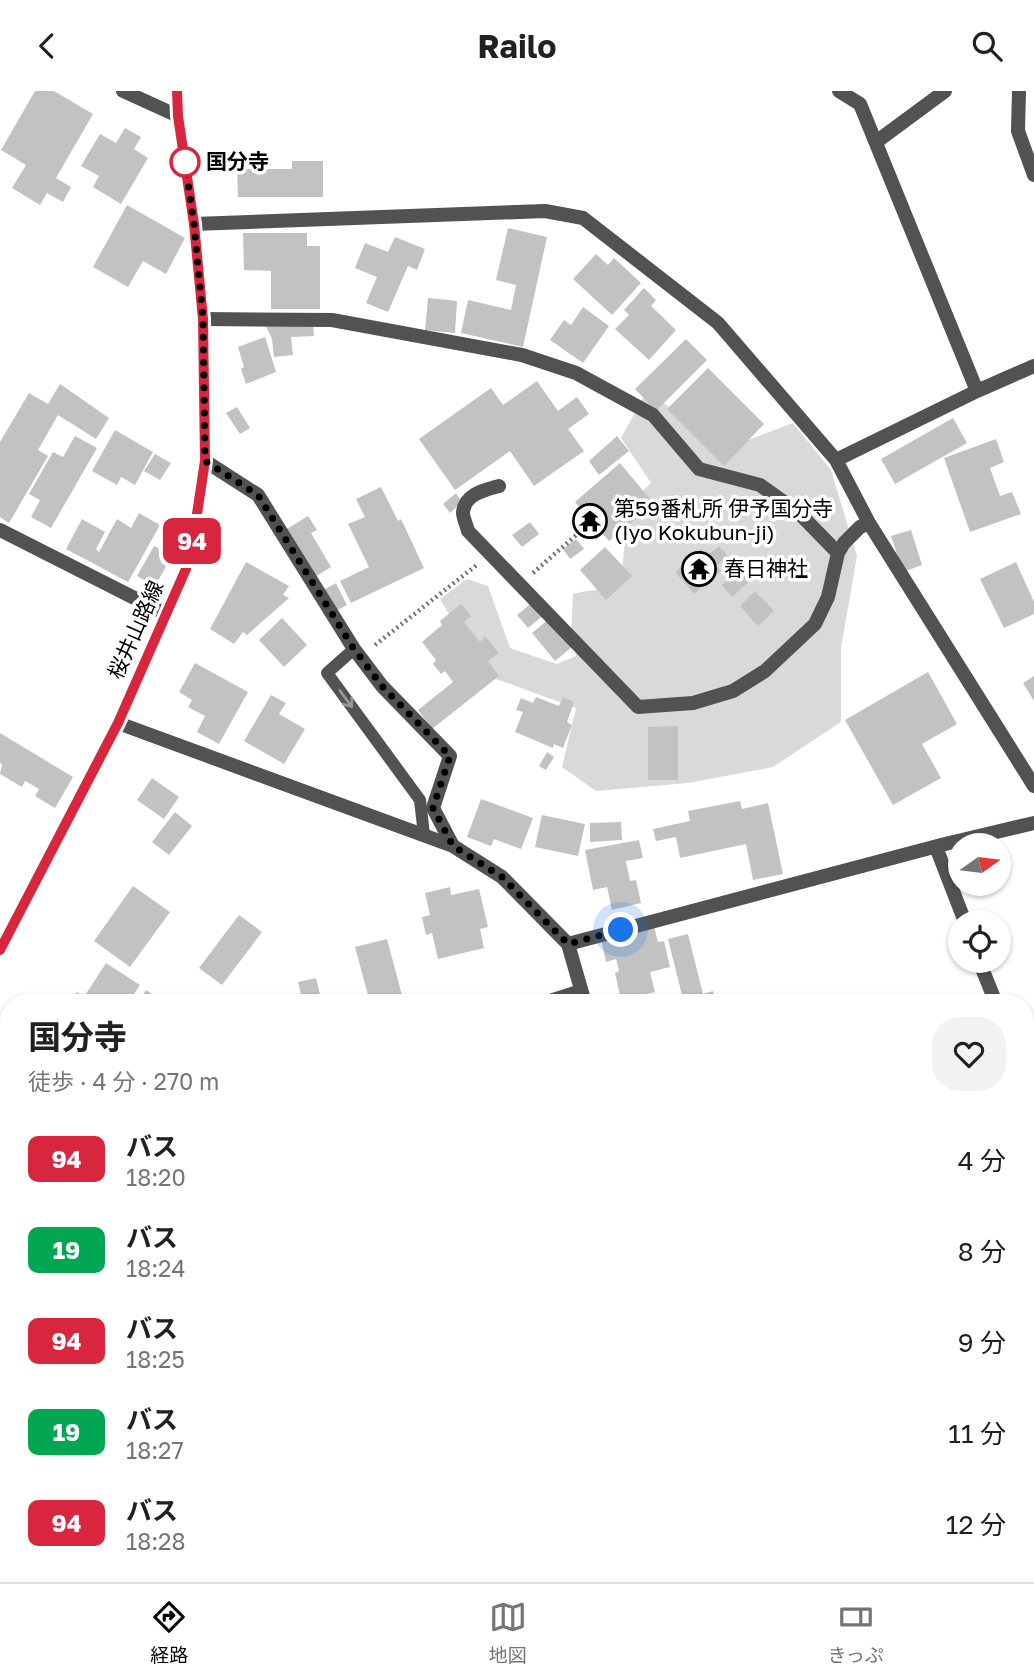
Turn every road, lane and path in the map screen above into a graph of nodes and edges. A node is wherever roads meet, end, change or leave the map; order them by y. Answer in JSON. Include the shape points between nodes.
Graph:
{"nodes":[{"id":1,"x":122,"y":91,"type":"edge"},
{"id":2,"x":177,"y":91,"type":"edge"},
{"id":3,"x":839,"y":91,"type":"edge"},
{"id":4,"x":945,"y":91,"type":"edge"},
{"id":5,"x":1019,"y":91,"type":"edge"},
{"id":6,"x":178,"y":116,"type":"junction"},
{"id":7,"x":876,"y":142,"type":"junction"},
{"id":8,"x":1034,"y":176,"type":"edge"},
{"id":9,"x":194,"y":224,"type":"junction"},
{"id":10,"x":203,"y":319,"type":"junction"},
{"id":11,"x":1034,"y":366,"type":"edge"},
{"id":12,"x":977,"y":391,"type":"junction"},
{"id":13,"x":836,"y":460,"type":"junction"},
{"id":14,"x":205,"y":461,"type":"junction"},
{"id":15,"x":499,"y":486,"type":"dead end"},
{"id":16,"x":869,"y":523,"type":"junction"},
{"id":17,"x":0,"y":530,"type":"edge"},
{"id":18,"x":582,"y":530,"type":"dead end"},
{"id":19,"x":838,"y":553,"type":"junction"},
{"id":20,"x":471,"y":570,"type":"dead end"},
{"id":21,"x":521,"y":583,"type":"junction"},
{"id":22,"x":166,"y":614,"type":"junction"},
{"id":23,"x":357,"y":652,"type":"junction"},
{"id":24,"x":118,"y":723,"type":"junction"},
{"id":25,"x":1034,"y":786,"type":"edge"},
{"id":26,"x":1034,"y":823,"type":"edge"},
{"id":27,"x":424,"y":835,"type":"junction"},
{"id":28,"x":453,"y":846,"type":"junction"},
{"id":29,"x":936,"y":847,"type":"junction"},
{"id":30,"x":960,"y":910,"type":"edge"},
{"id":31,"x":568,"y":944,"type":"junction"},
{"id":32,"x":0,"y":950,"type":"edge"},
{"id":33,"x":984,"y":973,"type":"edge"},
{"id":34,"x":582,"y":994,"type":"edge"},
{"id":35,"x":992,"y":994,"type":"edge"}],
"edges":[{"from":1,"to":6,"type":"street"},
{"from":2,"to":6,"type":"main road","name":"桜井山路線"},
{"from":3,"to":7,"type":"street","via":[[860,104]]},
{"from":4,"to":7,"type":"street"},
{"from":5,"to":8,"type":"street","via":[[1018,131]]},
{"from":6,"to":9,"type":"main road","name":"桜井山路線"},
{"from":7,"to":12,"type":"street"},
{"from":9,"to":10,"type":"main road","name":"桜井山路線"},
{"from":9,"to":13,"type":"street","via":[[545,211],[583,218],[718,323]]},
{"from":10,"to":14,"type":"main road","name":"桜井山路線"},
{"from":10,"to":19,"type":"street","via":[[332,320],[522,355],[576,373],[653,415],[699,469],[760,485],[798,512]]},
{"from":11,"to":12,"type":"street"},
{"from":12,"to":13,"type":"street"},
{"from":13,"to":16,"type":"street"},
{"from":14,"to":22,"type":"main road","name":"桜井山路線","via":[[186,569]]},
{"from":14,"to":23,"type":"street","via":[[258,495]]},
{"from":15,"to":21,"type":"street","via":[[467,500],[463,514],[468,531]]},
{"from":16,"to":19,"type":"street"},
{"from":16,"to":25,"type":"street"},
{"from":17,"to":22,"type":"street"},
{"from":18,"to":21,"type":"path"},
{"from":19,"to":21,"type":"street","via":[[828,597],[815,624],[765,671],[733,691],[692,703],[638,707]]},
{"from":20,"to":23,"type":"path"},
{"from":22,"to":24,"type":"main road","name":"桜井山路線"},
{"from":23,"to":27,"type":"lane","one_way":true,"via":[[327,673],[421,800]]},
{"from":23,"to":28,"type":"street","via":[[382,686],[450,756],[433,808]]},
{"from":24,"to":27,"type":"street"},
{"from":24,"to":32,"type":"main road","name":"桜井山路線"},
{"from":26,"to":29,"type":"street"},
{"from":27,"to":28,"type":"street"},
{"from":28,"to":31,"type":"street","via":[[502,877]]},
{"from":29,"to":30,"type":"street"},
{"from":29,"to":31,"type":"street"},
{"from":31,"to":34,"type":"street"},
{"from":33,"to":35,"type":"street"}]}
